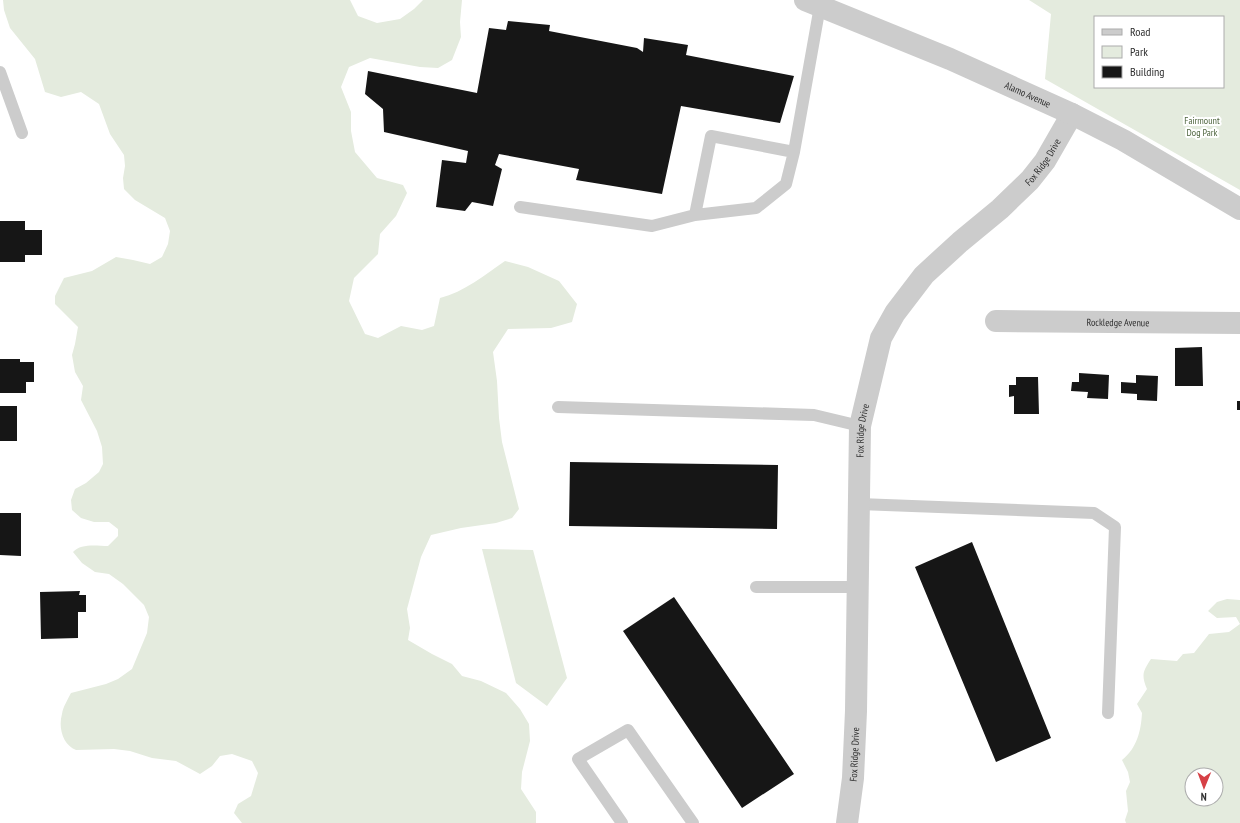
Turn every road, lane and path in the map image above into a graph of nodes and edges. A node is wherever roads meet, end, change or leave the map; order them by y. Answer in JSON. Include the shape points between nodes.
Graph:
{"nodes":[{"id":1,"x":813,"y":3,"type":"edge"},
{"id":2,"x":0,"y":72,"type":"edge"},
{"id":3,"x":1072,"y":114,"type":"junction"},
{"id":4,"x":22,"y":133,"type":"dead end"},
{"id":5,"x":794,"y":152,"type":"junction"},
{"id":6,"x":520,"y":207,"type":"dead end"},
{"id":7,"x":1240,"y":209,"type":"edge"},
{"id":8,"x":695,"y":215,"type":"junction"},
{"id":9,"x":996,"y":321,"type":"dead end"},
{"id":10,"x":1240,"y":323,"type":"edge"},
{"id":11,"x":558,"y":407,"type":"dead end"},
{"id":12,"x":860,"y":426,"type":"junction"},
{"id":13,"x":859,"y":504,"type":"junction"},
{"id":14,"x":756,"y":587,"type":"dead end"},
{"id":15,"x":858,"y":587,"type":"junction"},
{"id":16,"x":1108,"y":713,"type":"dead end"},
{"id":17,"x":622,"y":823,"type":"edge"},
{"id":18,"x":693,"y":823,"type":"edge"},
{"id":19,"x":847,"y":823,"type":"edge"}],
"edges":[{"from":1,"to":3,"type":"street","name":"Alamo Avenue","via":[[950,59]]},
{"from":1,"to":5,"type":"lane"},
{"from":2,"to":4,"type":"lane"},
{"from":3,"to":7,"type":"street","name":"Alamo Avenue","via":[[1123,140]]},
{"from":3,"to":12,"type":"street","name":"Fox Ridge Drive","via":[[1045,161],[1030,180],[924,275],[894,312],[881,338]]},
{"from":5,"to":8,"type":"lane","via":[[786,184],[756,208]]},
{"from":5,"to":8,"type":"lane","via":[[711,136]]},
{"from":6,"to":8,"type":"lane","via":[[652,226]]},
{"from":9,"to":10,"type":"street","name":"Rockledge Avenue"},
{"from":11,"to":12,"type":"lane","via":[[814,415]]},
{"from":12,"to":13,"type":"street","name":"Fox Ridge Drive"},
{"from":13,"to":15,"type":"street","name":"Fox Ridge Drive"},
{"from":13,"to":16,"type":"lane","via":[[1094,513],[1115,527]]},
{"from":14,"to":15,"type":"lane"},
{"from":15,"to":19,"type":"street","name":"Fox Ridge Drive","via":[[853,778]]},
{"from":17,"to":18,"type":"lane","via":[[578,759],[628,730]]}]}
